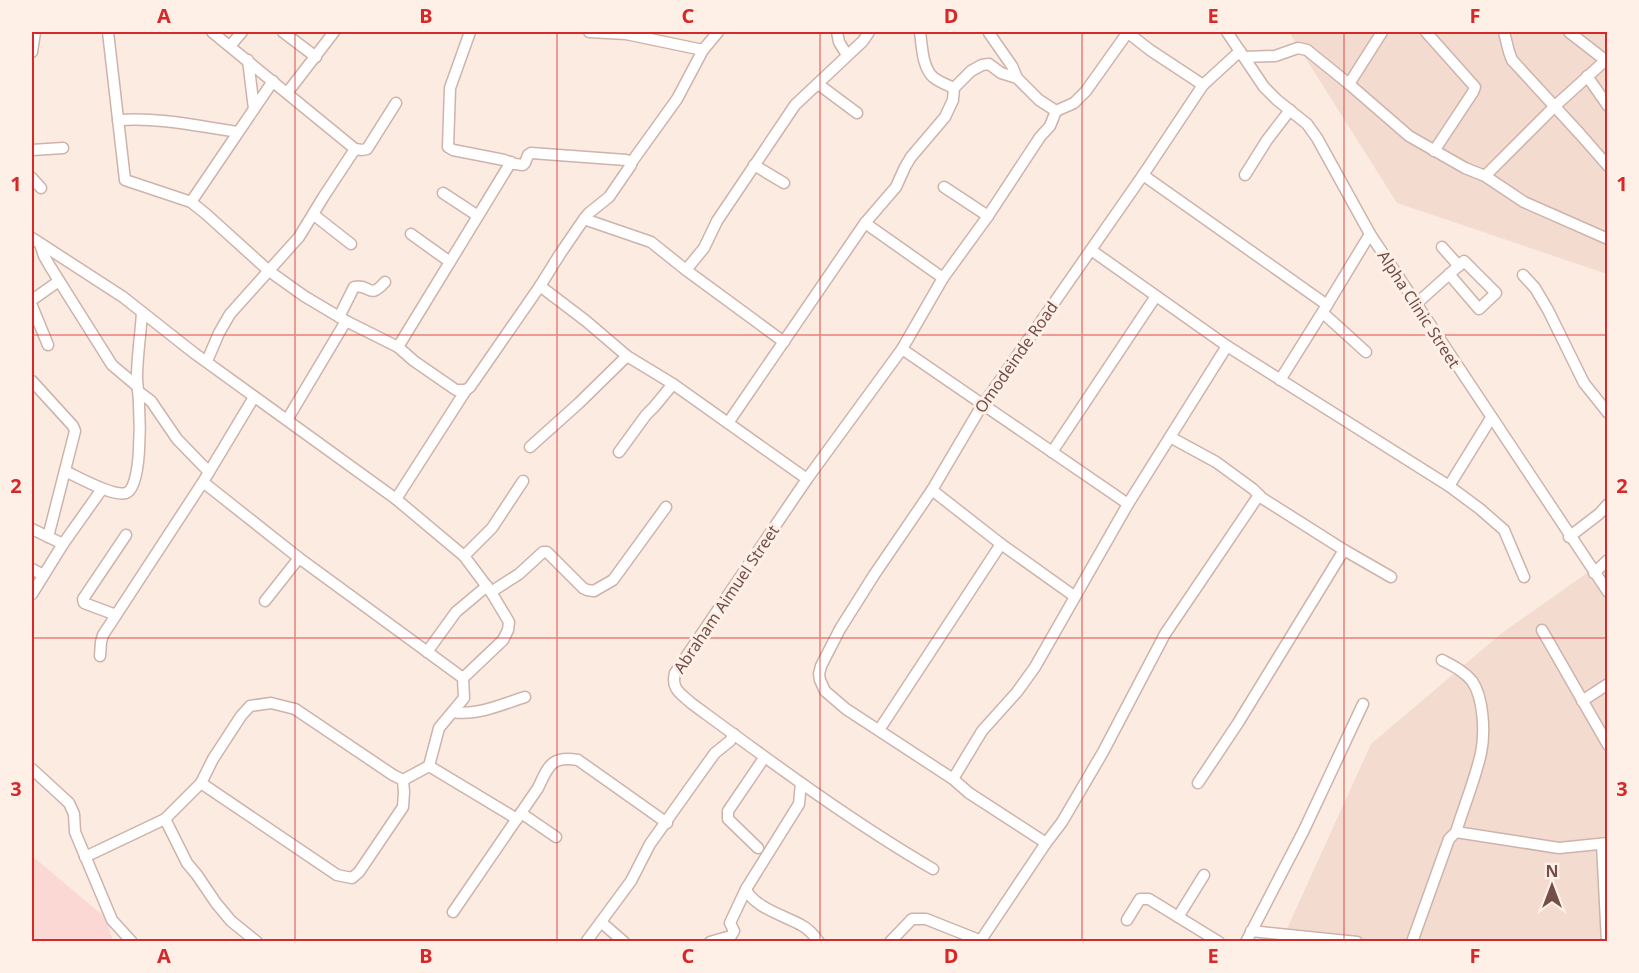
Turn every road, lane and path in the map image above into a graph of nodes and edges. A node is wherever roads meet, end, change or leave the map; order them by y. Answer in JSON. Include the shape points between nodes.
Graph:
{"nodes":[{"id":1,"x":34,"y":32,"type":"edge"},
{"id":2,"x":108,"y":32,"type":"edge"},
{"id":3,"x":212,"y":32,"type":"edge"},
{"id":4,"x":242,"y":32,"type":"edge"},
{"id":5,"x":283,"y":32,"type":"edge"},
{"id":6,"x":334,"y":32,"type":"edge"},
{"id":7,"x":470,"y":32,"type":"edge"},
{"id":8,"x":589,"y":32,"type":"edge"},
{"id":9,"x":718,"y":32,"type":"edge"},
{"id":10,"x":837,"y":32,"type":"edge"},
{"id":11,"x":869,"y":32,"type":"edge"},
{"id":12,"x":920,"y":32,"type":"edge"},
{"id":13,"x":1127,"y":32,"type":"edge"},
{"id":14,"x":1227,"y":32,"type":"edge"},
{"id":15,"x":1382,"y":32,"type":"edge"},
{"id":16,"x":1426,"y":32,"type":"edge"},
{"id":17,"x":1504,"y":32,"type":"edge"},
{"id":18,"x":1569,"y":32,"type":"edge"},
{"id":19,"x":989,"y":33,"type":"dead end"},
{"id":20,"x":230,"y":46,"type":"junction"},
{"id":21,"x":703,"y":50,"type":"junction"},
{"id":22,"x":32,"y":52,"type":"edge"},
{"id":23,"x":1242,"y":54,"type":"junction"},
{"id":24,"x":848,"y":56,"type":"junction"},
{"id":25,"x":316,"y":57,"type":"junction"},
{"id":26,"x":1606,"y":59,"type":"edge"},
{"id":27,"x":248,"y":60,"type":"junction"},
{"id":28,"x":1587,"y":76,"type":"junction"},
{"id":29,"x":1017,"y":78,"type":"junction"},
{"id":30,"x":273,"y":81,"type":"junction"},
{"id":31,"x":818,"y":84,"type":"junction"},
{"id":32,"x":1349,"y":84,"type":"junction"},
{"id":33,"x":1203,"y":85,"type":"junction"},
{"id":34,"x":954,"y":88,"type":"junction"},
{"id":35,"x":287,"y":93,"type":"junction"},
{"id":36,"x":396,"y":103,"type":"dead end"},
{"id":37,"x":1555,"y":106,"type":"junction"},
{"id":38,"x":1608,"y":106,"type":"edge"},
{"id":39,"x":254,"y":109,"type":"junction"},
{"id":40,"x":1290,"y":110,"type":"junction"},
{"id":41,"x":1056,"y":111,"type":"junction"},
{"id":42,"x":857,"y":113,"type":"dead end"},
{"id":43,"x":118,"y":120,"type":"junction"},
{"id":44,"x":238,"y":132,"type":"junction"},
{"id":45,"x":63,"y":148,"type":"dead end"},
{"id":46,"x":355,"y":149,"type":"junction"},
{"id":47,"x":32,"y":150,"type":"edge"},
{"id":48,"x":1434,"y":151,"type":"junction"},
{"id":49,"x":511,"y":162,"type":"junction"},
{"id":50,"x":631,"y":163,"type":"junction"},
{"id":51,"x":754,"y":165,"type":"junction"},
{"id":52,"x":1608,"y":166,"type":"edge"},
{"id":53,"x":1143,"y":175,"type":"junction"},
{"id":54,"x":1245,"y":175,"type":"dead end"},
{"id":55,"x":1485,"y":176,"type":"junction"},
{"id":56,"x":32,"y":178,"type":"edge"},
{"id":57,"x":784,"y":183,"type":"dead end"},
{"id":58,"x":944,"y":187,"type":"dead end"},
{"id":59,"x":41,"y":188,"type":"dead end"},
{"id":60,"x":443,"y":193,"type":"dead end"},
{"id":61,"x":191,"y":202,"type":"junction"},
{"id":62,"x":314,"y":215,"type":"junction"},
{"id":63,"x":478,"y":216,"type":"junction"},
{"id":64,"x":988,"y":216,"type":"junction"},
{"id":65,"x":584,"y":219,"type":"junction"},
{"id":66,"x":865,"y":224,"type":"junction"},
{"id":67,"x":411,"y":234,"type":"dead end"},
{"id":68,"x":1370,"y":234,"type":"junction"},
{"id":69,"x":1607,"y":238,"type":"edge"},
{"id":70,"x":36,"y":241,"type":"edge"},
{"id":71,"x":351,"y":244,"type":"dead end"},
{"id":72,"x":1442,"y":247,"type":"dead end"},
{"id":73,"x":1091,"y":250,"type":"junction"},
{"id":74,"x":450,"y":262,"type":"junction"},
{"id":75,"x":1459,"y":266,"type":"junction"},
{"id":76,"x":686,"y":270,"type":"junction"},
{"id":77,"x":269,"y":271,"type":"junction"},
{"id":78,"x":1449,"y":274,"type":"junction"},
{"id":79,"x":1522,"y":275,"type":"dead end"},
{"id":80,"x":943,"y":278,"type":"junction"},
{"id":81,"x":59,"y":281,"type":"junction"},
{"id":82,"x":385,"y":282,"type":"dead end"},
{"id":83,"x":540,"y":286,"type":"junction"},
{"id":84,"x":1156,"y":296,"type":"junction"},
{"id":85,"x":32,"y":300,"type":"edge"},
{"id":86,"x":1416,"y":304,"type":"junction"},
{"id":87,"x":32,"y":306,"type":"edge"},
{"id":88,"x":1325,"y":309,"type":"junction"},
{"id":89,"x":142,"y":312,"type":"junction"},
{"id":90,"x":342,"y":319,"type":"junction"},
{"id":91,"x":784,"y":342,"type":"junction"},
{"id":92,"x":48,"y":345,"type":"dead end"},
{"id":93,"x":1227,"y":346,"type":"junction"},
{"id":94,"x":398,"y":347,"type":"junction"},
{"id":95,"x":902,"y":349,"type":"junction"},
{"id":96,"x":1366,"y":352,"type":"dead end"},
{"id":97,"x":627,"y":356,"type":"junction"},
{"id":98,"x":207,"y":361,"type":"junction"},
{"id":99,"x":1281,"y":380,"type":"junction"},
{"id":100,"x":32,"y":381,"type":"edge"},
{"id":101,"x":673,"y":384,"type":"junction"},
{"id":102,"x":138,"y":389,"type":"junction"},
{"id":103,"x":466,"y":390,"type":"junction"},
{"id":104,"x":254,"y":397,"type":"junction"},
{"id":105,"x":983,"y":405,"type":"junction"},
{"id":106,"x":1608,"y":413,"type":"edge"},
{"id":107,"x":1491,"y":418,"type":"junction"},
{"id":108,"x":287,"y":420,"type":"junction"},
{"id":109,"x":728,"y":423,"type":"junction"},
{"id":110,"x":1170,"y":437,"type":"junction"},
{"id":111,"x":530,"y":447,"type":"dead end"},
{"id":112,"x":1052,"y":452,"type":"junction"},
{"id":113,"x":619,"y":453,"type":"dead end"},
{"id":114,"x":65,"y":471,"type":"junction"},
{"id":115,"x":206,"y":477,"type":"junction"},
{"id":116,"x":807,"y":479,"type":"junction"},
{"id":117,"x":523,"y":481,"type":"dead end"},
{"id":118,"x":1449,"y":486,"type":"junction"},
{"id":119,"x":102,"y":489,"type":"junction"},
{"id":120,"x":932,"y":490,"type":"junction"},
{"id":121,"x":1259,"y":495,"type":"junction"},
{"id":122,"x":396,"y":499,"type":"junction"},
{"id":123,"x":1128,"y":504,"type":"junction"},
{"id":124,"x":1608,"y":504,"type":"edge"},
{"id":125,"x":666,"y":507,"type":"dead end"},
{"id":126,"x":32,"y":529,"type":"edge"},
{"id":127,"x":126,"y":535,"type":"dead end"},
{"id":128,"x":48,"y":537,"type":"junction"},
{"id":129,"x":1569,"y":537,"type":"junction"},
{"id":130,"x":63,"y":544,"type":"junction"},
{"id":131,"x":1001,"y":544,"type":"junction"},
{"id":132,"x":1344,"y":550,"type":"junction"},
{"id":133,"x":464,"y":556,"type":"junction"},
{"id":134,"x":299,"y":558,"type":"junction"},
{"id":135,"x":1608,"y":560,"type":"edge"},
{"id":136,"x":32,"y":569,"type":"edge"},
{"id":137,"x":1594,"y":573,"type":"junction"},
{"id":138,"x":43,"y":575,"type":"junction"},
{"id":139,"x":1391,"y":577,"type":"dead end"},
{"id":140,"x":1524,"y":577,"type":"dead end"},
{"id":141,"x":489,"y":589,"type":"junction"},
{"id":142,"x":1608,"y":592,"type":"edge"},
{"id":143,"x":32,"y":594,"type":"edge"},
{"id":144,"x":1074,"y":596,"type":"junction"},
{"id":145,"x":265,"y":601,"type":"dead end"},
{"id":146,"x":116,"y":615,"type":"junction"},
{"id":147,"x":1542,"y":630,"type":"dead end"},
{"id":148,"x":427,"y":652,"type":"junction"},
{"id":149,"x":100,"y":656,"type":"dead end"},
{"id":150,"x":1442,"y":660,"type":"dead end"},
{"id":151,"x":463,"y":678,"type":"junction"},
{"id":152,"x":1608,"y":684,"type":"edge"},
{"id":153,"x":525,"y":697,"type":"dead end"},
{"id":154,"x":1582,"y":701,"type":"junction"},
{"id":155,"x":1363,"y":704,"type":"dead end"},
{"id":156,"x":453,"y":712,"type":"junction"},
{"id":157,"x":879,"y":730,"type":"junction"},
{"id":158,"x":734,"y":734,"type":"junction"},
{"id":159,"x":1608,"y":745,"type":"edge"},
{"id":160,"x":764,"y":758,"type":"junction"},
{"id":161,"x":429,"y":766,"type":"junction"},
{"id":162,"x":32,"y":769,"type":"edge"},
{"id":163,"x":953,"y":779,"type":"junction"},
{"id":164,"x":403,"y":780,"type":"junction"},
{"id":165,"x":201,"y":783,"type":"junction"},
{"id":166,"x":801,"y":783,"type":"junction"},
{"id":167,"x":1198,"y":783,"type":"dead end"},
{"id":168,"x":519,"y":816,"type":"junction"},
{"id":169,"x":165,"y":819,"type":"junction"},
{"id":170,"x":667,"y":823,"type":"junction"},
{"id":171,"x":1456,"y":832,"type":"junction"},
{"id":172,"x":556,"y":837,"type":"dead end"},
{"id":173,"x":1046,"y":843,"type":"junction"},
{"id":174,"x":1605,"y":843,"type":"edge"},
{"id":175,"x":758,"y":848,"type":"dead end"},
{"id":176,"x":85,"y":857,"type":"junction"},
{"id":177,"x":933,"y":869,"type":"dead end"},
{"id":178,"x":1204,"y":875,"type":"dead end"},
{"id":179,"x":746,"y":889,"type":"junction"},
{"id":180,"x":453,"y":912,"type":"dead end"},
{"id":181,"x":1178,"y":917,"type":"junction"},
{"id":182,"x":1126,"y":920,"type":"dead end"},
{"id":183,"x":601,"y":922,"type":"junction"},
{"id":184,"x":1607,"y":922,"type":"edge"},
{"id":185,"x":1251,"y":931,"type":"junction"},
{"id":186,"x":982,"y":941,"type":"edge"},
{"id":187,"x":132,"y":942,"type":"edge"},
{"id":188,"x":257,"y":942,"type":"edge"},
{"id":189,"x":586,"y":942,"type":"edge"},
{"id":190,"x":624,"y":942,"type":"edge"},
{"id":191,"x":710,"y":942,"type":"edge"},
{"id":192,"x":819,"y":942,"type":"edge"},
{"id":193,"x":890,"y":942,"type":"edge"},
{"id":194,"x":1219,"y":942,"type":"edge"},
{"id":195,"x":1246,"y":942,"type":"edge"},
{"id":196,"x":1357,"y":942,"type":"edge"},
{"id":197,"x":1412,"y":942,"type":"edge"},
{"id":198,"x":1607,"y":942,"type":"edge"}],
"edges":[{"from":1,"to":22,"type":"street"},
{"from":2,"to":43,"type":"street"},
{"from":3,"to":20,"type":"street"},
{"from":4,"to":20,"type":"street"},
{"from":5,"to":25,"type":"street"},
{"from":6,"to":25,"type":"street"},
{"from":7,"to":49,"type":"street","via":[[450,88],[447,145],[453,150]]},
{"from":8,"to":21,"type":"street","via":[[626,34]]},
{"from":9,"to":21,"type":"street"},
{"from":10,"to":24,"type":"street"},
{"from":11,"to":24,"type":"street"},
{"from":12,"to":34,"type":"street","via":[[929,72]]},
{"from":13,"to":33,"type":"street"},
{"from":13,"to":41,"type":"street","via":[[1086,91],[1074,103]]},
{"from":14,"to":23,"type":"street","name":"Alpha Clinic Street"},
{"from":15,"to":32,"type":"street"},
{"from":16,"to":48,"type":"street","via":[[1475,87]]},
{"from":17,"to":37,"type":"street","via":[[1512,60]]},
{"from":18,"to":26,"type":"street"},
{"from":19,"to":29,"type":"street"},
{"from":20,"to":27,"type":"street"},
{"from":21,"to":50,"type":"street","via":[[677,99]]},
{"from":23,"to":32,"type":"street","via":[[1275,56],[1293,49],[1307,50]]},
{"from":23,"to":33,"type":"street","name":"Omodeinde Road"},
{"from":23,"to":40,"type":"street","name":"Alpha Clinic Street","via":[[1264,87]]},
{"from":24,"to":31,"type":"street"},
{"from":25,"to":35,"type":"street"},
{"from":26,"to":28,"type":"street"},
{"from":27,"to":30,"type":"street"},
{"from":27,"to":39,"type":"street"},
{"from":28,"to":37,"type":"street"},
{"from":28,"to":38,"type":"street"},
{"from":29,"to":34,"type":"street","via":[[986,64],[971,71]]},
{"from":29,"to":41,"type":"street"},
{"from":30,"to":35,"type":"street"},
{"from":30,"to":39,"type":"street"},
{"from":31,"to":42,"type":"street"},
{"from":31,"to":51,"type":"street","via":[[795,105]]},
{"from":32,"to":48,"type":"street","via":[[1409,136]]},
{"from":33,"to":53,"type":"street","name":"Omodeinde Road"},
{"from":34,"to":66,"type":"street","via":[[945,117],[911,157],[896,187]]},
{"from":35,"to":46,"type":"street"},
{"from":36,"to":46,"type":"street","via":[[367,149]]},
{"from":37,"to":52,"type":"street"},
{"from":37,"to":55,"type":"street"},
{"from":39,"to":44,"type":"street"},
{"from":40,"to":54,"type":"street"},
{"from":40,"to":68,"type":"street","name":"Alpha Clinic Street","via":[[1317,138]]},
{"from":41,"to":64,"type":"street","name":"Abraham Aimuel Street","via":[[1050,126]]},
{"from":43,"to":44,"type":"street","via":[[162,120]]},
{"from":43,"to":61,"type":"street","via":[[125,180]]},
{"from":44,"to":61,"type":"street"},
{"from":45,"to":47,"type":"street"},
{"from":46,"to":62,"type":"street"},
{"from":48,"to":55,"type":"street"},
{"from":49,"to":50,"type":"street","via":[[523,165],[531,153]]},
{"from":49,"to":63,"type":"street"},
{"from":50,"to":65,"type":"street","via":[[609,197]]},
{"from":51,"to":57,"type":"street"},
{"from":51,"to":76,"type":"street","via":[[704,248]]},
{"from":53,"to":73,"type":"street","name":"Omodeinde Road"},
{"from":53,"to":88,"type":"street"},
{"from":55,"to":69,"type":"street","via":[[1524,202]]},
{"from":56,"to":59,"type":"street"},
{"from":58,"to":64,"type":"street"},
{"from":60,"to":63,"type":"street"},
{"from":61,"to":77,"type":"street"},
{"from":62,"to":71,"type":"street"},
{"from":62,"to":77,"type":"street"},
{"from":63,"to":74,"type":"street"},
{"from":64,"to":80,"type":"street","name":"Abraham Aimuel Street"},
{"from":65,"to":76,"type":"street","via":[[651,242]]},
{"from":65,"to":83,"type":"street"},
{"from":66,"to":80,"type":"street"},
{"from":66,"to":91,"type":"street"},
{"from":67,"to":74,"type":"street"},
{"from":68,"to":86,"type":"street","name":"Alpha Clinic Street"},
{"from":68,"to":88,"type":"street"},
{"from":70,"to":81,"type":"street"},
{"from":70,"to":89,"type":"street"},
{"from":72,"to":75,"type":"street"},
{"from":73,"to":84,"type":"street"},
{"from":73,"to":105,"type":"street","name":"Omodeinde Road"},
{"from":74,"to":94,"type":"street"},
{"from":75,"to":78,"type":"street"},
{"from":75,"to":78,"type":"street","via":[[1464,261],[1496,293],[1479,309]]},
{"from":76,"to":91,"type":"street"},
{"from":77,"to":90,"type":"street"},
{"from":77,"to":98,"type":"street","via":[[230,314]]},
{"from":78,"to":86,"type":"street"},
{"from":79,"to":106,"type":"street","via":[[1548,310],[1584,383]]},
{"from":80,"to":95,"type":"street","name":"Abraham Aimuel Street"},
{"from":81,"to":85,"type":"street"},
{"from":81,"to":102,"type":"street","via":[[112,364]]},
{"from":82,"to":90,"type":"street","via":[[378,291],[354,287]]},
{"from":83,"to":97,"type":"street"},
{"from":83,"to":103,"type":"street"},
{"from":84,"to":93,"type":"street"},
{"from":84,"to":112,"type":"street"},
{"from":86,"to":107,"type":"street","name":"Alpha Clinic Street"},
{"from":87,"to":92,"type":"street"},
{"from":88,"to":96,"type":"street"},
{"from":88,"to":99,"type":"street"},
{"from":89,"to":98,"type":"street"},
{"from":89,"to":102,"type":"street"},
{"from":90,"to":94,"type":"street"},
{"from":90,"to":108,"type":"street"},
{"from":91,"to":109,"type":"street"},
{"from":93,"to":99,"type":"street"},
{"from":93,"to":110,"type":"street"},
{"from":94,"to":103,"type":"street","via":[[456,390]]},
{"from":95,"to":105,"type":"street"},
{"from":95,"to":116,"type":"street","name":"Abraham Aimuel Street"},
{"from":97,"to":101,"type":"street"},
{"from":97,"to":111,"type":"street"},
{"from":98,"to":104,"type":"street"},
{"from":99,"to":118,"type":"street"},
{"from":100,"to":114,"type":"street","via":[[75,428]]},
{"from":101,"to":109,"type":"street"},
{"from":101,"to":113,"type":"street"},
{"from":102,"to":115,"type":"street"},
{"from":102,"to":119,"type":"street","via":[[138,456],[133,485],[122,494]]},
{"from":103,"to":122,"type":"street"},
{"from":104,"to":108,"type":"street"},
{"from":104,"to":115,"type":"street"},
{"from":105,"to":112,"type":"street"},
{"from":105,"to":120,"type":"street","name":"Omodeinde Road"},
{"from":107,"to":118,"type":"street"},
{"from":107,"to":129,"type":"street","name":"Alpha Clinic Street"},
{"from":108,"to":122,"type":"street"},
{"from":109,"to":116,"type":"street"},
{"from":110,"to":121,"type":"street","via":[[1216,462]]},
{"from":110,"to":123,"type":"street"},
{"from":112,"to":123,"type":"street"},
{"from":114,"to":119,"type":"street"},
{"from":114,"to":128,"type":"street"},
{"from":115,"to":134,"type":"street"},
{"from":115,"to":146,"type":"street"},
{"from":116,"to":158,"type":"street","name":"Abraham Aimuel Street","via":[[675,673],[677,691]]},
{"from":117,"to":133,"type":"street","via":[[492,528]]},
{"from":118,"to":140,"type":"street","via":[[1504,530]]},
{"from":119,"to":130,"type":"street"},
{"from":120,"to":131,"type":"street"},
{"from":120,"to":157,"type":"street","name":"Omodeinde Road","via":[[840,629],[819,674],[825,691]]},
{"from":121,"to":132,"type":"street"},
{"from":121,"to":173,"type":"street","via":[[1165,634],[1104,752]]},
{"from":122,"to":133,"type":"street"},
{"from":123,"to":144,"type":"street"},
{"from":124,"to":129,"type":"street"},
{"from":125,"to":141,"type":"street","via":[[613,580],[594,591],[583,588],[547,552],[519,574]]},
{"from":126,"to":128,"type":"street"},
{"from":127,"to":146,"type":"street","via":[[83,599],[84,603]]},
{"from":128,"to":130,"type":"street"},
{"from":129,"to":137,"type":"street","name":"Alpha Clinic Street"},
{"from":130,"to":138,"type":"street"},
{"from":131,"to":144,"type":"street"},
{"from":131,"to":157,"type":"street"},
{"from":132,"to":139,"type":"street"},
{"from":132,"to":167,"type":"street"},
{"from":133,"to":141,"type":"street"},
{"from":134,"to":145,"type":"street"},
{"from":134,"to":148,"type":"street"},
{"from":135,"to":137,"type":"street"},
{"from":136,"to":138,"type":"street"},
{"from":137,"to":142,"type":"street","name":"Alpha Clinic Street"},
{"from":138,"to":143,"type":"street"},
{"from":141,"to":148,"type":"street","via":[[456,612]]},
{"from":141,"to":151,"type":"street","via":[[509,622],[508,630]]},
{"from":144,"to":163,"type":"street","via":[[1035,667],[982,731]]},
{"from":146,"to":149,"type":"street","via":[[101,642]]},
{"from":147,"to":154,"type":"street"},
{"from":148,"to":151,"type":"street"},
{"from":150,"to":171,"type":"street","via":[[1473,683],[1483,730],[1481,752]]},
{"from":151,"to":156,"type":"street","via":[[464,698]]},
{"from":152,"to":154,"type":"street"},
{"from":153,"to":156,"type":"street","via":[[477,712]]},
{"from":154,"to":159,"type":"street"},
{"from":155,"to":185,"type":"street"},
{"from":156,"to":161,"type":"street","via":[[439,728]]},
{"from":157,"to":163,"type":"street"},
{"from":158,"to":160,"type":"street","name":"Abraham Aimuel Street"},
{"from":158,"to":170,"type":"street","via":[[715,753]]},
{"from":160,"to":166,"type":"street","name":"Abraham Aimuel Street"},
{"from":160,"to":175,"type":"street","via":[[728,811],[728,819]]},
{"from":161,"to":164,"type":"street"},
{"from":161,"to":168,"type":"street"},
{"from":162,"to":176,"type":"street","via":[[69,804]]},
{"from":163,"to":173,"type":"street"},
{"from":164,"to":165,"type":"street","via":[[295,709],[271,703],[250,706],[241,716]]},
{"from":164,"to":165,"type":"street","via":[[403,807],[352,878],[337,875]]},
{"from":165,"to":169,"type":"street"},
{"from":166,"to":177,"type":"street","name":"Abraham Aimuel Street"},
{"from":166,"to":179,"type":"street","via":[[799,804]]},
{"from":168,"to":170,"type":"street","via":[[551,764],[561,758],[578,760]]},
{"from":168,"to":172,"type":"street"},
{"from":168,"to":180,"type":"street"},
{"from":169,"to":176,"type":"street"},
{"from":169,"to":188,"type":"street","via":[[187,863],[216,903]]},
{"from":170,"to":183,"type":"street"},
{"from":171,"to":174,"type":"street","via":[[1559,848]]},
{"from":171,"to":197,"type":"street","via":[[1449,839]]},
{"from":173,"to":186,"type":"street"},
{"from":174,"to":184,"type":"street"},
{"from":176,"to":187,"type":"street","via":[[112,920]]},
{"from":178,"to":181,"type":"street"},
{"from":179,"to":191,"type":"street","via":[[730,923],[734,931],[731,936]]},
{"from":179,"to":192,"type":"street","via":[[763,906],[801,925]]},
{"from":181,"to":182,"type":"street","via":[[1145,898],[1136,903]]},
{"from":181,"to":194,"type":"street"},
{"from":183,"to":189,"type":"street"},
{"from":183,"to":190,"type":"street"},
{"from":184,"to":198,"type":"street"},
{"from":185,"to":195,"type":"street"},
{"from":185,"to":196,"type":"street"},
{"from":186,"to":193,"type":"street","via":[[926,919],[912,919]]}]}
